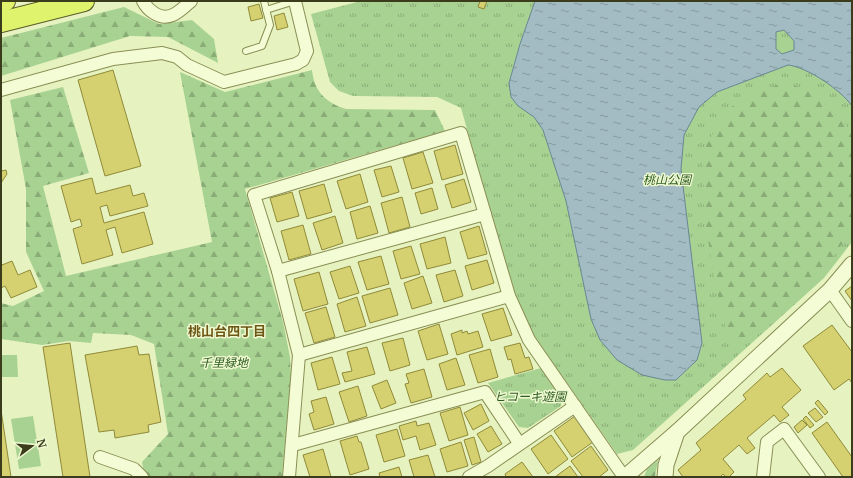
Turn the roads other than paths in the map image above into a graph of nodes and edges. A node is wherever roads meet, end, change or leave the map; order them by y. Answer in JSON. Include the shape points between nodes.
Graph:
{"nodes":[{"id":1,"x":5,"y":1,"type":"edge"},
{"id":2,"x":84,"y":1,"type":"edge"},
{"id":3,"x":143,"y":1,"type":"edge"},
{"id":4,"x":191,"y":1,"type":"edge"},
{"id":5,"x":264,"y":1,"type":"edge"},
{"id":6,"x":295,"y":1,"type":"edge"},
{"id":7,"x":1,"y":2,"type":"edge"},
{"id":8,"x":266,"y":10,"type":"junction"},
{"id":9,"x":1,"y":22,"type":"edge"},
{"id":10,"x":246,"y":51,"type":"dead end"},
{"id":11,"x":1,"y":90,"type":"edge"},
{"id":12,"x":485,"y":214,"type":"junction"},
{"id":13,"x":852,"y":264,"type":"edge"},
{"id":14,"x":278,"y":272,"type":"junction"},
{"id":15,"x":830,"y":290,"type":"junction"},
{"id":16,"x":509,"y":296,"type":"junction"},
{"id":17,"x":852,"y":321,"type":"edge"},
{"id":18,"x":299,"y":355,"type":"junction"},
{"id":19,"x":575,"y":406,"type":"junction"},
{"id":20,"x":677,"y":432,"type":"junction"},
{"id":21,"x":519,"y":443,"type":"junction"},
{"id":22,"x":293,"y":445,"type":"junction"},
{"id":23,"x":100,"y":456,"type":"dead end"},
{"id":24,"x":142,"y":477,"type":"edge"},
{"id":25,"x":289,"y":477,"type":"edge"},
{"id":26,"x":469,"y":477,"type":"edge"},
{"id":27,"x":625,"y":477,"type":"edge"},
{"id":28,"x":665,"y":477,"type":"edge"},
{"id":29,"x":762,"y":477,"type":"edge"},
{"id":30,"x":819,"y":477,"type":"edge"}],
"edges":[{"from":1,"to":7,"type":"highway"},
{"from":2,"to":9,"type":"highway"},
{"from":3,"to":4,"type":"street","via":[[149,10],[167,17],[176,14]]},
{"from":5,"to":8,"type":"lane"},
{"from":6,"to":8,"type":"lane"},
{"from":6,"to":11,"type":"street","via":[[307,51],[303,60],[296,64],[224,82],[187,65],[177,57],[162,53],[113,59]]},
{"from":8,"to":10,"type":"lane","via":[[270,25],[262,46]]},
{"from":12,"to":14,"type":"street"},
{"from":12,"to":14,"type":"street","via":[[461,133],[254,195]]},
{"from":12,"to":16,"type":"street"},
{"from":13,"to":15,"type":"street"},
{"from":14,"to":18,"type":"street"},
{"from":15,"to":17,"type":"street"},
{"from":15,"to":20,"type":"street"},
{"from":16,"to":18,"type":"street"},
{"from":16,"to":19,"type":"street","via":[[529,340]]},
{"from":18,"to":22,"type":"street"},
{"from":19,"to":21,"type":"street"},
{"from":19,"to":27,"type":"street"},
{"from":20,"to":27,"type":"street"},
{"from":20,"to":28,"type":"street","via":[[666,465]]},
{"from":21,"to":22,"type":"street","via":[[485,392]]},
{"from":21,"to":26,"type":"street"},
{"from":22,"to":25,"type":"street"},
{"from":23,"to":24,"type":"street","via":[[134,469]]},
{"from":29,"to":30,"type":"street","via":[[768,442],[784,429]]}]}
